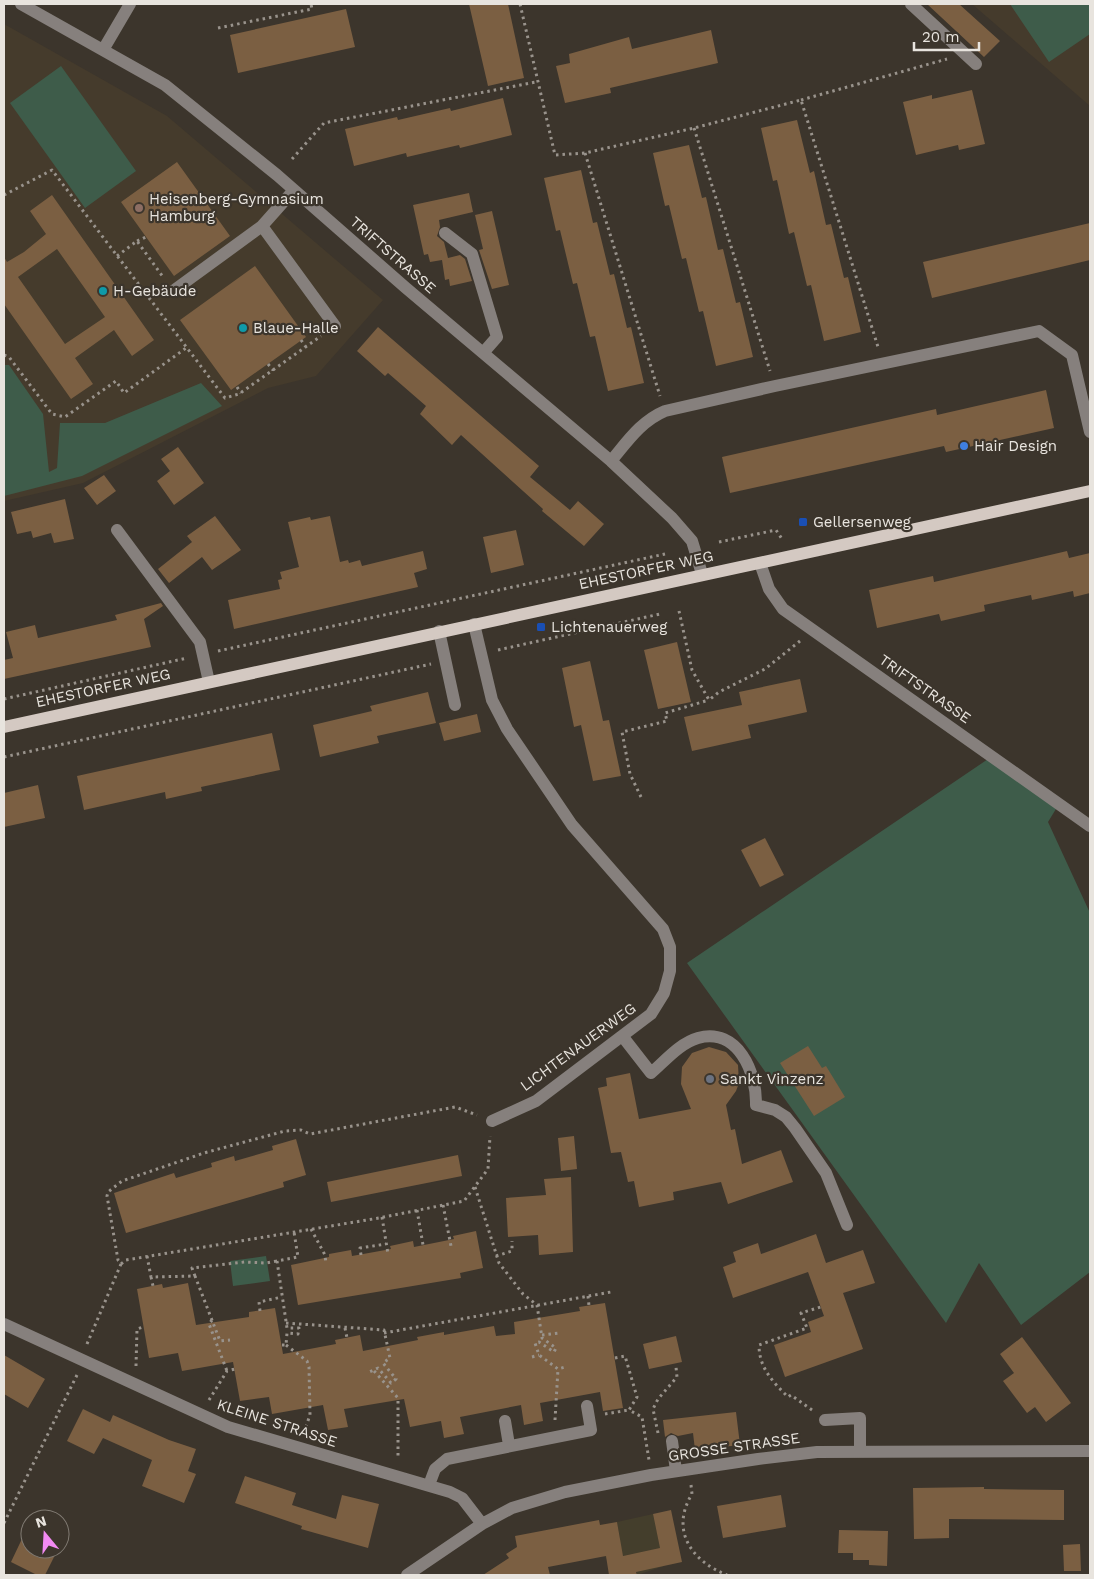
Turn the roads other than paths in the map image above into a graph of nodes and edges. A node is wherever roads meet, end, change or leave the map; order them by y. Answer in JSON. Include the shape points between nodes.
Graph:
{"nodes":[{"id":1,"x":21,"y":4,"type":"edge"},
{"id":2,"x":130,"y":4,"type":"edge"},
{"id":3,"x":911,"y":4,"type":"edge"},
{"id":4,"x":103,"y":50,"type":"junction"},
{"id":5,"x":976,"y":64,"type":"dead end"},
{"id":6,"x":294,"y":190,"type":"junction"},
{"id":7,"x":262,"y":226,"type":"junction"},
{"id":8,"x":445,"y":233,"type":"dead end"},
{"id":9,"x":173,"y":291,"type":"road end"},
{"id":10,"x":335,"y":326,"type":"road end"},
{"id":11,"x":483,"y":353,"type":"junction"},
{"id":12,"x":1090,"y":432,"type":"edge"},
{"id":13,"x":611,"y":461,"type":"junction"},
{"id":14,"x":1090,"y":491,"type":"edge"},
{"id":15,"x":116,"y":530,"type":"dead end"},
{"id":16,"x":760,"y":563,"type":"junction"},
{"id":17,"x":702,"y":574,"type":"junction"},
{"id":18,"x":474,"y":624,"type":"junction"},
{"id":19,"x":439,"y":631,"type":"junction"},
{"id":20,"x":209,"y":682,"type":"junction"},
{"id":21,"x":455,"y":705,"type":"dead end"},
{"id":22,"x":4,"y":727,"type":"edge"},
{"id":23,"x":1090,"y":826,"type":"edge"},
{"id":24,"x":624,"y":1037,"type":"junction"},
{"id":25,"x":492,"y":1121,"type":"road end"},
{"id":26,"x":846,"y":1225,"type":"dead end"},
{"id":27,"x":4,"y":1324,"type":"edge"},
{"id":28,"x":587,"y":1406,"type":"dead end"},
{"id":29,"x":826,"y":1420,"type":"road end"},
{"id":30,"x":505,"y":1421,"type":"dead end"},
{"id":31,"x":673,"y":1443,"type":"road end"},
{"id":32,"x":509,"y":1445,"type":"junction"},
{"id":33,"x":1090,"y":1451,"type":"edge"},
{"id":34,"x":860,"y":1452,"type":"junction"},
{"id":35,"x":682,"y":1470,"type":"junction"},
{"id":36,"x":429,"y":1485,"type":"junction"},
{"id":37,"x":482,"y":1524,"type":"junction"},
{"id":38,"x":407,"y":1575,"type":"edge"}],
"edges":[{"from":1,"to":4,"type":"street","name":"TRIFTSTRASSE"},
{"from":2,"to":4,"type":"street"},
{"from":3,"to":5,"type":"street"},
{"from":4,"to":6,"type":"street","name":"TRIFTSTRASSE","via":[[165,85]]},
{"from":6,"to":7,"type":"street"},
{"from":6,"to":11,"type":"street","name":"TRIFTSTRASSE"},
{"from":7,"to":9,"type":"street"},
{"from":7,"to":10,"type":"street"},
{"from":8,"to":11,"type":"street","via":[[472,254],[497,337]]},
{"from":11,"to":13,"type":"street","name":"TRIFTSTRASSE"},
{"from":12,"to":13,"type":"street","via":[[1072,355],[1039,331],[665,411],[637,430]]},
{"from":13,"to":17,"type":"street","name":"TRIFTSTRASSE","via":[[687,532]]},
{"from":14,"to":16,"type":"main road","name":"EHESTORFER WEG"},
{"from":15,"to":20,"type":"street","via":[[200,642]]},
{"from":16,"to":17,"type":"main road","name":"EHESTORFER WEG"},
{"from":16,"to":23,"type":"street","name":"TRIFTSTRASSE","via":[[766,584],[783,609]]},
{"from":17,"to":18,"type":"main road","name":"EHESTORFER WEG"},
{"from":18,"to":19,"type":"main road","name":"EHESTORFER WEG"},
{"from":18,"to":24,"type":"street","name":"LICHTENAUERWEG","via":[[492,700],[507,729],[572,825],[668,939],[670,971],[661,1000],[652,1014]]},
{"from":19,"to":20,"type":"main road","name":"EHESTORFER WEG"},
{"from":19,"to":21,"type":"street"},
{"from":20,"to":22,"type":"main road","name":"EHESTORFER WEG"},
{"from":24,"to":25,"type":"street","name":"LICHTENAUERWEG","via":[[536,1101]]},
{"from":24,"to":26,"type":"street","via":[[651,1072],[696,1038],[712,1036],[732,1044],[752,1073],[756,1105],[775,1110],[795,1128],[826,1173]]},
{"from":27,"to":36,"type":"street","name":"KLEINE STRASSE","via":[[228,1427]]},
{"from":28,"to":32,"type":"street","via":[[591,1430]]},
{"from":29,"to":34,"type":"street","via":[[860,1418]]},
{"from":30,"to":32,"type":"street"},
{"from":31,"to":35,"type":"street"},
{"from":32,"to":36,"type":"street","via":[[447,1459],[435,1469]]},
{"from":33,"to":34,"type":"street","name":"GROSSE STRASSE"},
{"from":34,"to":35,"type":"street","name":"GROSSE STRASSE","via":[[793,1454]]},
{"from":35,"to":37,"type":"street","name":"GROSSE STRASSE","via":[[540,1498]]},
{"from":36,"to":37,"type":"street","name":"KLEINE STRASSE","via":[[462,1498]]},
{"from":37,"to":38,"type":"street","name":"GROSSE STRASSE"}]}
